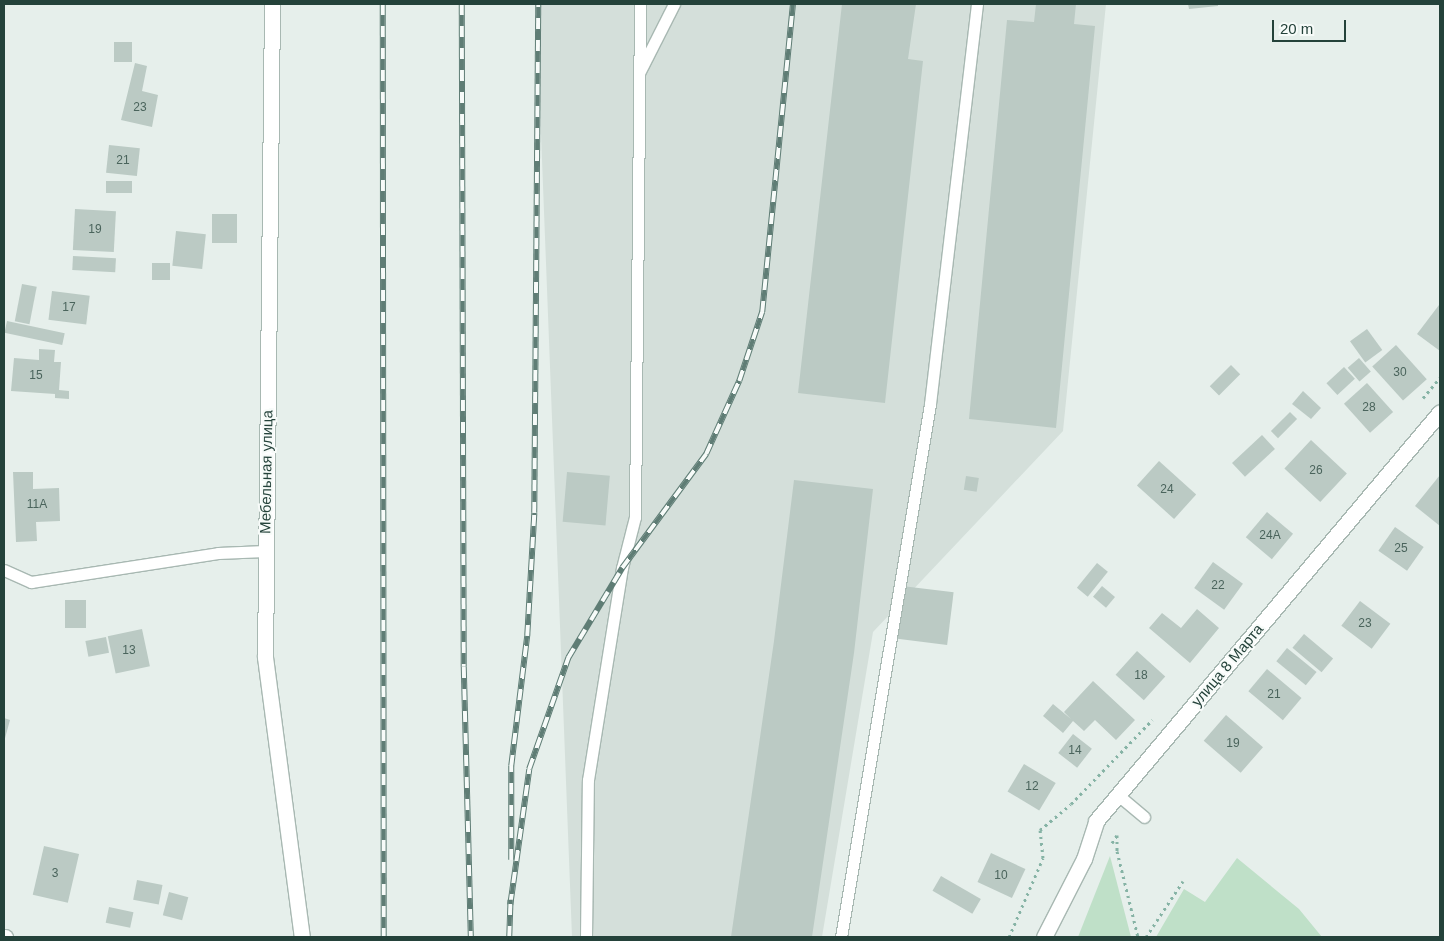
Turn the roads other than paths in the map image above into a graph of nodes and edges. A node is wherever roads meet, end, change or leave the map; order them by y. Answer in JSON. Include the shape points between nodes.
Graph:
{"nodes":[{"id":1,"x":272,"y":4,"type":"edge"},
{"id":2,"x":640,"y":4,"type":"edge"},
{"id":3,"x":674,"y":4,"type":"edge"},
{"id":4,"x":978,"y":4,"type":"edge"},
{"id":5,"x":639,"y":73,"type":"junction"},
{"id":6,"x":1440,"y":412,"type":"edge"},
{"id":7,"x":265,"y":551,"type":"junction"},
{"id":8,"x":4,"y":570,"type":"edge"},
{"id":9,"x":1118,"y":795,"type":"junction"},
{"id":10,"x":1144,"y":817,"type":"dead end"},
{"id":11,"x":302,"y":937,"type":"edge"},
{"id":12,"x":586,"y":937,"type":"edge"},
{"id":13,"x":841,"y":937,"type":"edge"},
{"id":14,"x":1044,"y":937,"type":"edge"}],
"edges":[{"from":1,"to":7,"type":"street","name":"Мебельная улица"},
{"from":2,"to":5,"type":"lane"},
{"from":3,"to":5,"type":"lane"},
{"from":4,"to":13,"type":"lane","via":[[930,404]]},
{"from":5,"to":12,"type":"lane","via":[[635,517],[622,568],[588,780]]},
{"from":6,"to":9,"type":"street","name":"улица 8 Марта"},
{"from":7,"to":8,"type":"lane","via":[[218,553],[31,582]]},
{"from":7,"to":11,"type":"street","name":"Мебельная улица","via":[[265,657]]},
{"from":9,"to":10,"type":"lane"},
{"from":9,"to":14,"type":"street","name":"улица 8 Марта","via":[[1096,821],[1084,859]]}]}
